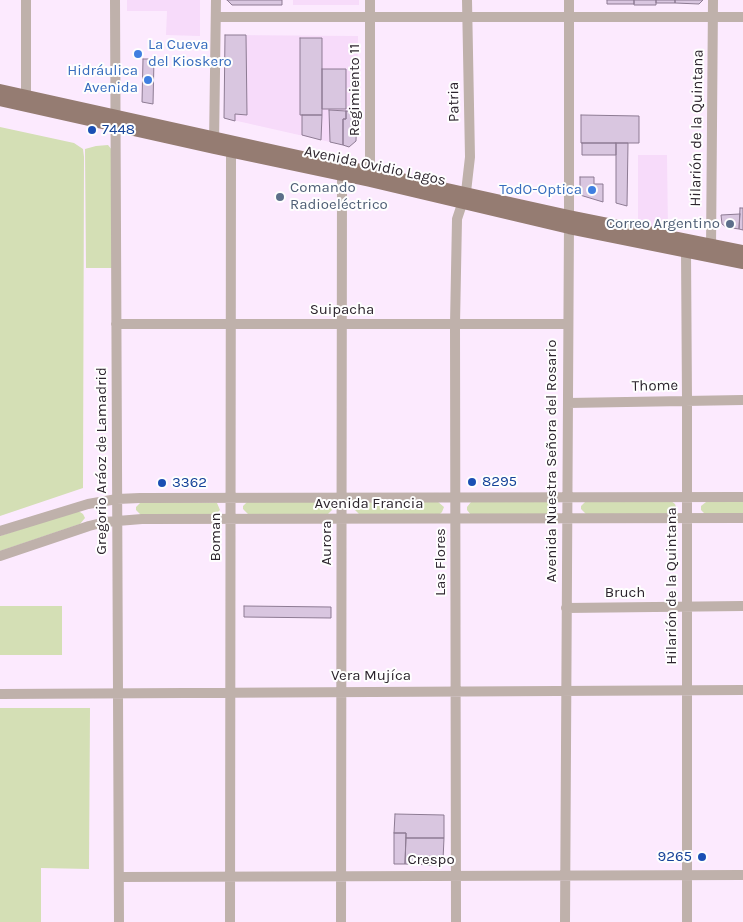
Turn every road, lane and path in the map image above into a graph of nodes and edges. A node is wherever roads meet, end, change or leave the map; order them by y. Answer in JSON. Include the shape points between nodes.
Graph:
{"nodes":[{"id":1,"x":26,"y":0,"type":"edge"},
{"id":2,"x":116,"y":0,"type":"edge"},
{"id":3,"x":216,"y":0,"type":"edge"},
{"id":4,"x":370,"y":0,"type":"edge"},
{"id":5,"x":467,"y":0,"type":"edge"},
{"id":6,"x":569,"y":0,"type":"edge"},
{"id":7,"x":713,"y":0,"type":"edge"},
{"id":8,"x":216,"y":17,"type":"junction"},
{"id":9,"x":370,"y":17,"type":"junction"},
{"id":10,"x":467,"y":17,"type":"junction"},
{"id":11,"x":569,"y":17,"type":"junction"},
{"id":12,"x":713,"y":17,"type":"junction"},
{"id":13,"x":743,"y":17,"type":"edge"},
{"id":14,"x":0,"y":90,"type":"edge"},
{"id":15,"x":0,"y":100,"type":"edge"},
{"id":16,"x":26,"y":101,"type":"junction"},
{"id":17,"x":116,"y":121,"type":"junction"},
{"id":18,"x":214,"y":143,"type":"junction"},
{"id":19,"x":231,"y":152,"type":"junction"},
{"id":20,"x":342,"y":170,"type":"junction"},
{"id":21,"x":370,"y":176,"type":"junction"},
{"id":22,"x":464,"y":197,"type":"junction"},
{"id":23,"x":569,"y":222,"type":"junction"},
{"id":24,"x":711,"y":250,"type":"junction"},
{"id":25,"x":686,"y":251,"type":"junction"},
{"id":26,"x":743,"y":252,"type":"edge"},
{"id":27,"x":743,"y":262,"type":"edge"},
{"id":28,"x":116,"y":324,"type":"junction"},
{"id":29,"x":455,"y":324,"type":"junction"},
{"id":30,"x":568,"y":324,"type":"junction"},
{"id":31,"x":231,"y":325,"type":"junction"},
{"id":32,"x":341,"y":325,"type":"junction"},
{"id":33,"x":687,"y":400,"type":"junction"},
{"id":34,"x":743,"y":400,"type":"edge"},
{"id":35,"x":568,"y":403,"type":"junction"},
{"id":36,"x":567,"y":497,"type":"junction"},
{"id":37,"x":687,"y":497,"type":"junction"},
{"id":38,"x":743,"y":497,"type":"edge"},
{"id":39,"x":231,"y":498,"type":"junction"},
{"id":40,"x":342,"y":498,"type":"junction"},
{"id":41,"x":456,"y":498,"type":"junction"},
{"id":42,"x":117,"y":499,"type":"junction"},
{"id":43,"x":456,"y":518,"type":"junction"},
{"id":44,"x":567,"y":518,"type":"junction"},
{"id":45,"x":687,"y":518,"type":"junction"},
{"id":46,"x":743,"y":518,"type":"edge"},
{"id":47,"x":231,"y":519,"type":"junction"},
{"id":48,"x":342,"y":519,"type":"junction"},
{"id":49,"x":117,"y":521,"type":"junction"},
{"id":50,"x":0,"y":531,"type":"edge"},
{"id":51,"x":0,"y":556,"type":"edge"},
{"id":52,"x":743,"y":606,"type":"edge"},
{"id":53,"x":566,"y":608,"type":"junction"},
{"id":54,"x":687,"y":608,"type":"junction"},
{"id":55,"x":687,"y":689,"type":"junction"},
{"id":56,"x":743,"y":690,"type":"edge"},
{"id":57,"x":457,"y":691,"type":"junction"},
{"id":58,"x":566,"y":691,"type":"junction"},
{"id":59,"x":230,"y":692,"type":"junction"},
{"id":60,"x":342,"y":692,"type":"junction"},
{"id":61,"x":118,"y":693,"type":"junction"},
{"id":62,"x":0,"y":694,"type":"edge"},
{"id":63,"x":565,"y":874,"type":"junction"},
{"id":64,"x":340,"y":875,"type":"junction"},
{"id":65,"x":456,"y":875,"type":"junction"},
{"id":66,"x":743,"y":875,"type":"edge"},
{"id":67,"x":119,"y":876,"type":"junction"},
{"id":68,"x":230,"y":876,"type":"junction"},
{"id":69,"x":686,"y":876,"type":"junction"},
{"id":70,"x":119,"y":922,"type":"edge"},
{"id":71,"x":230,"y":922,"type":"edge"},
{"id":72,"x":341,"y":922,"type":"edge"},
{"id":73,"x":456,"y":922,"type":"edge"},
{"id":74,"x":565,"y":922,"type":"edge"},
{"id":75,"x":686,"y":922,"type":"edge"}],
"edges":[{"from":1,"to":16,"type":"street"},
{"from":2,"to":17,"type":"street","name":"Gregorio Aráoz de Lamadrid"},
{"from":3,"to":8,"type":"street"},
{"from":4,"to":9,"type":"street","name":"Regimiento 11"},
{"from":5,"to":10,"type":"street","name":"Patria"},
{"from":6,"to":11,"type":"street","name":"Avenida Nuestra Señora del Rosario"},
{"from":7,"to":12,"type":"street","name":"Hilarión de la Quintana"},
{"from":8,"to":9,"type":"street"},
{"from":8,"to":18,"type":"street"},
{"from":9,"to":10,"type":"street"},
{"from":9,"to":21,"type":"street","name":"Regimiento 11"},
{"from":10,"to":11,"type":"street"},
{"from":10,"to":22,"type":"street","name":"Patria","via":[[470,157]]},
{"from":11,"to":12,"type":"street"},
{"from":11,"to":23,"type":"street","name":"Avenida Nuestra Señora del Rosario"},
{"from":12,"to":13,"type":"street"},
{"from":12,"to":24,"type":"street","name":"Hilarión de la Quintana"},
{"from":14,"to":16,"type":"main road","name":"Avenida Ovidio Lagos"},
{"from":15,"to":16,"type":"main road","name":"Avenida Ovidio Lagos"},
{"from":16,"to":17,"type":"main road","name":"Avenida Ovidio Lagos"},
{"from":17,"to":18,"type":"main road","name":"Avenida Ovidio Lagos"},
{"from":17,"to":28,"type":"street","name":"Gregorio Aráoz de Lamadrid"},
{"from":18,"to":19,"type":"main road","name":"Avenida Ovidio Lagos"},
{"from":18,"to":20,"type":"main road","name":"Avenida Ovidio Lagos"},
{"from":19,"to":20,"type":"main road","name":"Avenida Ovidio Lagos"},
{"from":19,"to":31,"type":"street","name":"Boman"},
{"from":20,"to":21,"type":"main road","name":"Avenida Ovidio Lagos"},
{"from":20,"to":32,"type":"street","name":"Aurora"},
{"from":21,"to":22,"type":"main road","name":"Avenida Ovidio Lagos"},
{"from":22,"to":23,"type":"main road","name":"Avenida Ovidio Lagos"},
{"from":22,"to":29,"type":"street","name":"Las Flores","via":[[457,219]]},
{"from":23,"to":24,"type":"main road","name":"Avenida Ovidio Lagos"},
{"from":23,"to":25,"type":"main road","name":"Avenida Ovidio Lagos"},
{"from":23,"to":30,"type":"street","name":"Avenida Nuestra Señora del Rosario"},
{"from":24,"to":25,"type":"main road","name":"Avenida Ovidio Lagos"},
{"from":24,"to":26,"type":"main road","name":"Avenida Ovidio Lagos"},
{"from":24,"to":27,"type":"main road","name":"Avenida Ovidio Lagos"},
{"from":25,"to":33,"type":"street","name":"Hilarión de la Quintana"},
{"from":28,"to":31,"type":"street","name":"Suipacha"},
{"from":28,"to":42,"type":"street","name":"Gregorio Aráoz de Lamadrid"},
{"from":29,"to":30,"type":"street","name":"Suipacha"},
{"from":29,"to":32,"type":"street","name":"Suipacha"},
{"from":29,"to":41,"type":"street","name":"Las Flores"},
{"from":30,"to":35,"type":"street","name":"Avenida Nuestra Señora del Rosario"},
{"from":31,"to":32,"type":"street","name":"Suipacha"},
{"from":31,"to":39,"type":"street","name":"Boman"},
{"from":32,"to":40,"type":"street","name":"Aurora"},
{"from":33,"to":34,"type":"street","name":"Thome"},
{"from":33,"to":35,"type":"street","name":"Thome"},
{"from":33,"to":37,"type":"street","name":"Hilarión de la Quintana"},
{"from":35,"to":36,"type":"street","name":"Avenida Nuestra Señora del Rosario"},
{"from":36,"to":37,"type":"street","name":"Avenida Francia"},
{"from":36,"to":41,"type":"street","name":"Avenida Francia"},
{"from":36,"to":44,"type":"street","name":"Avenida Nuestra Señora del Rosario"},
{"from":37,"to":38,"type":"street","name":"Avenida Francia"},
{"from":37,"to":45,"type":"street","name":"Hilarión de la Quintana"},
{"from":39,"to":40,"type":"street","name":"Avenida Francia"},
{"from":39,"to":42,"type":"street","name":"Avenida Francia"},
{"from":39,"to":47,"type":"street","name":"Boman"},
{"from":40,"to":41,"type":"street","name":"Avenida Francia"},
{"from":40,"to":48,"type":"street","name":"Aurora"},
{"from":41,"to":43,"type":"street","name":"Las Flores"},
{"from":42,"to":49,"type":"street","name":"Gregorio Aráoz de Lamadrid"},
{"from":42,"to":50,"type":"street","name":"Avenida Francia","via":[[68,509]]},
{"from":43,"to":44,"type":"street","name":"Avenida Francia"},
{"from":43,"to":48,"type":"street","name":"Avenida Francia"},
{"from":43,"to":57,"type":"street","name":"Las Flores"},
{"from":44,"to":45,"type":"street","name":"Avenida Francia"},
{"from":44,"to":53,"type":"street","name":"Avenida Nuestra Señora del Rosario"},
{"from":45,"to":46,"type":"street","name":"Avenida Francia"},
{"from":45,"to":54,"type":"street","name":"Hilarión de la Quintana"},
{"from":47,"to":48,"type":"street","name":"Avenida Francia"},
{"from":47,"to":49,"type":"street","name":"Avenida Francia"},
{"from":47,"to":59,"type":"street","name":"Boman"},
{"from":48,"to":60,"type":"street","name":"Aurora"},
{"from":49,"to":51,"type":"street","name":"Avenida Francia","via":[[89,526]]},
{"from":49,"to":61,"type":"street","name":"Gregorio Aráoz de Lamadrid"},
{"from":52,"to":54,"type":"street","name":"Bruch"},
{"from":53,"to":54,"type":"street","name":"Bruch"},
{"from":53,"to":58,"type":"street","name":"Avenida Nuestra Señora del Rosario"},
{"from":54,"to":55,"type":"street","name":"Hilarión de la Quintana"},
{"from":55,"to":56,"type":"street","name":"Vera Mujíca"},
{"from":55,"to":58,"type":"street","name":"Vera Mujíca"},
{"from":55,"to":69,"type":"street","name":"Hilarión de la Quintana"},
{"from":57,"to":58,"type":"street","name":"Vera Mujíca"},
{"from":57,"to":60,"type":"street","name":"Vera Mujíca"},
{"from":57,"to":65,"type":"street","name":"Las Flores"},
{"from":58,"to":63,"type":"street","name":"Avenida Nuestra Señora del Rosario"},
{"from":59,"to":60,"type":"street","name":"Vera Mujíca"},
{"from":59,"to":61,"type":"street","name":"Vera Mujíca"},
{"from":59,"to":68,"type":"street","name":"Boman"},
{"from":60,"to":64,"type":"street","name":"Aurora"},
{"from":61,"to":62,"type":"street","name":"Vera Mujíca"},
{"from":61,"to":67,"type":"street","name":"Gregorio Aráoz de Lamadrid"},
{"from":63,"to":65,"type":"street","name":"Crespo"},
{"from":63,"to":69,"type":"street","name":"Crespo"},
{"from":63,"to":74,"type":"street","name":"Avenida Nuestra Señora del Rosario"},
{"from":64,"to":65,"type":"street","name":"Crespo"},
{"from":64,"to":68,"type":"street","name":"Crespo"},
{"from":64,"to":72,"type":"street","name":"Aurora"},
{"from":65,"to":73,"type":"street","name":"Las Flores"},
{"from":66,"to":69,"type":"street","name":"Crespo"},
{"from":67,"to":68,"type":"street","name":"Crespo"},
{"from":67,"to":70,"type":"street","name":"Gregorio Aráoz de Lamadrid"},
{"from":68,"to":71,"type":"street","name":"Boman"},
{"from":69,"to":75,"type":"street","name":"Hilarión de la Quintana"}]}
